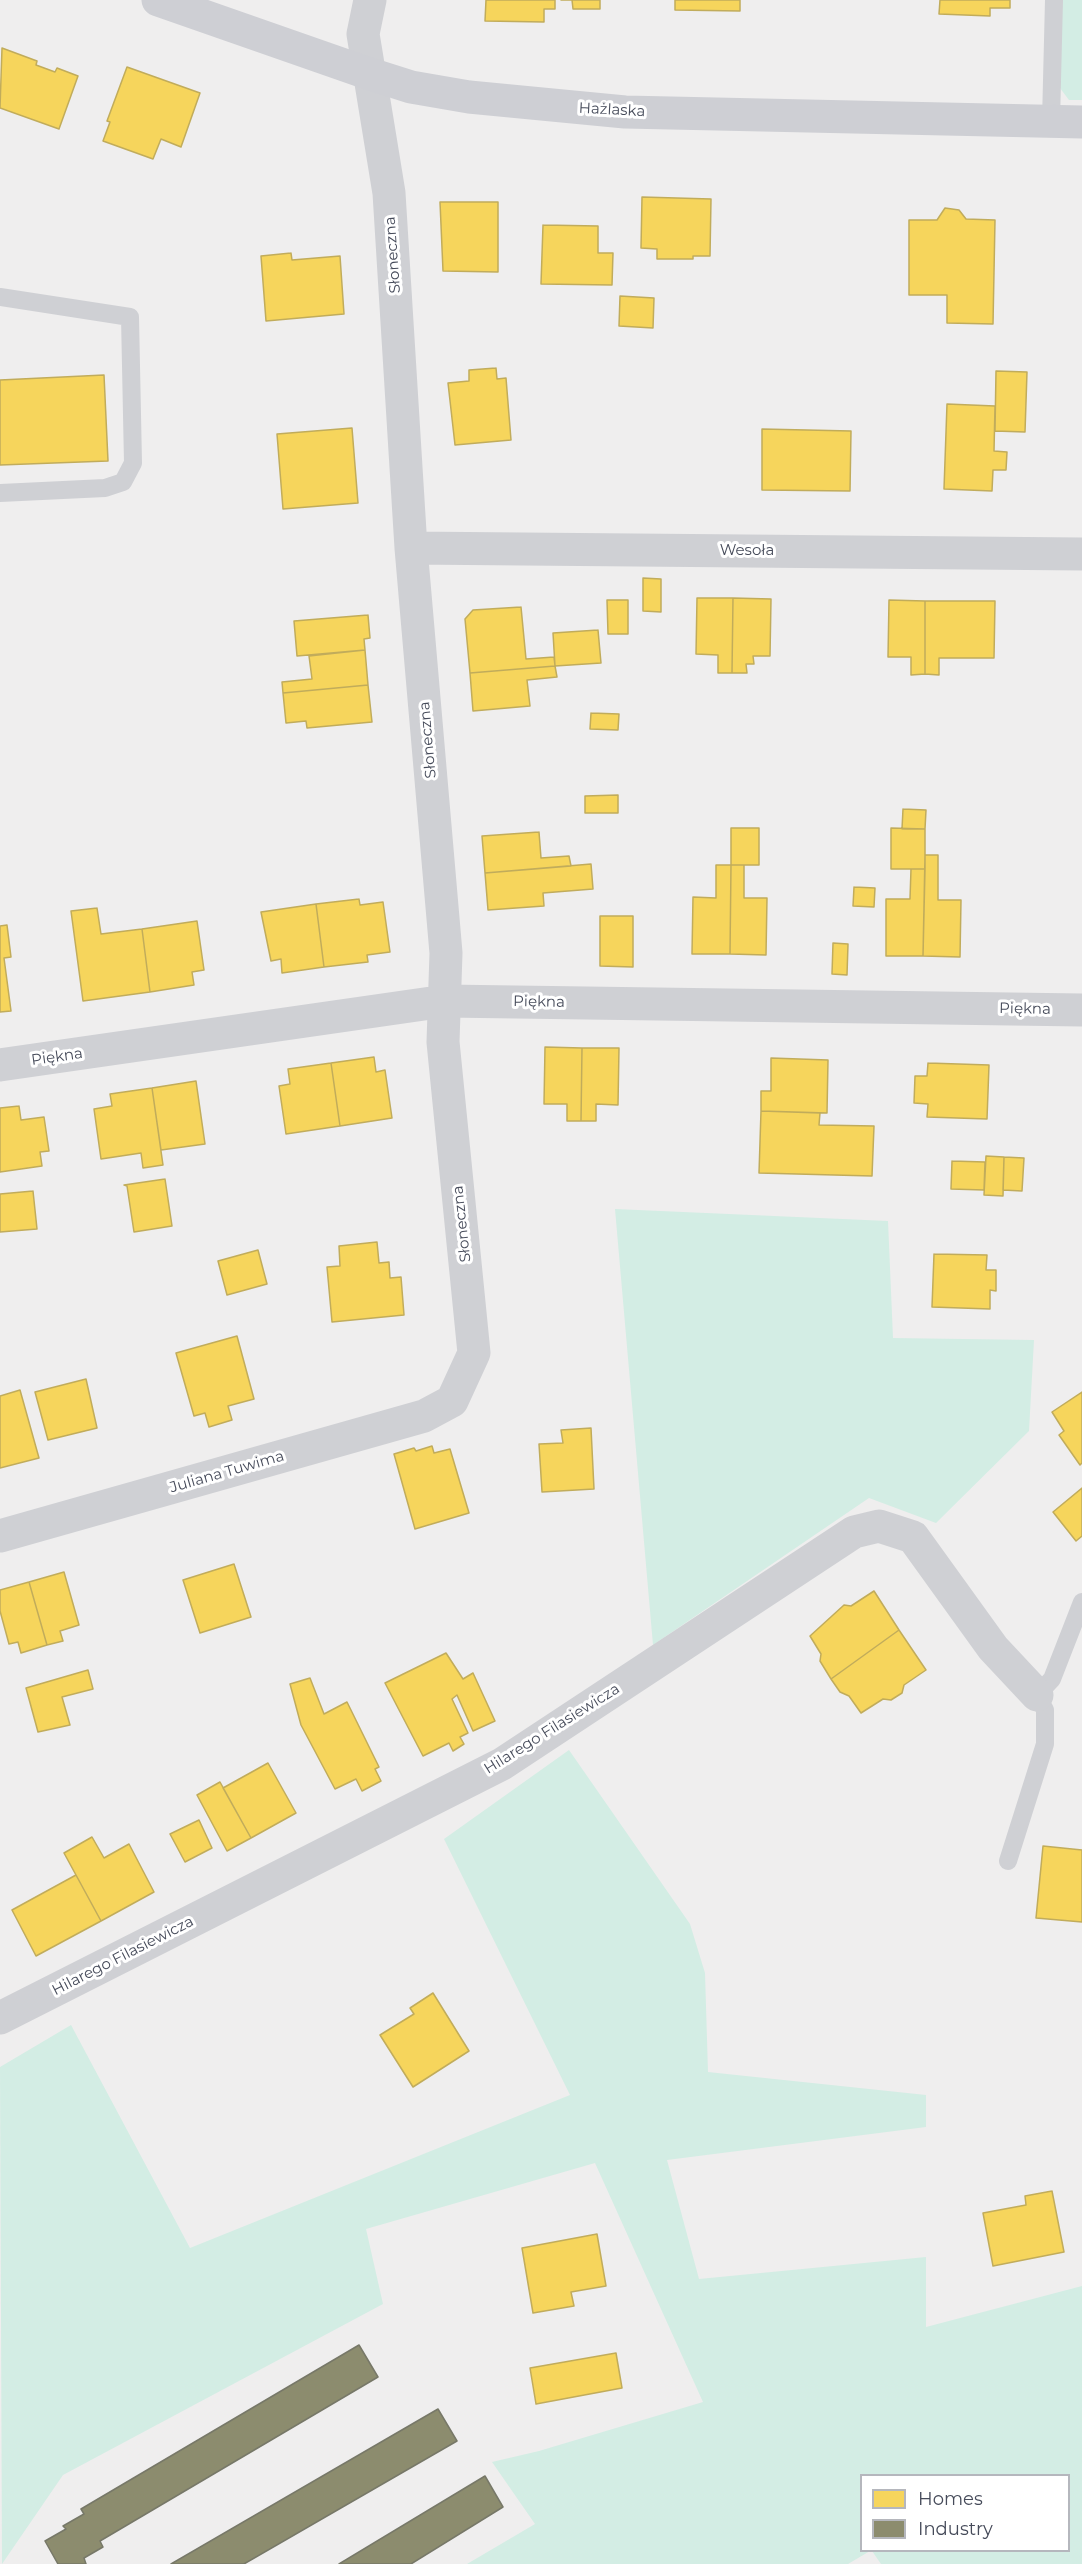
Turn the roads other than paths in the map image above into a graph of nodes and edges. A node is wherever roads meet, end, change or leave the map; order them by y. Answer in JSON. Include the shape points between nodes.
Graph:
{"nodes":[{"id":1,"x":158,"y":0,"type":"edge"},
{"id":2,"x":370,"y":0,"type":"edge"},
{"id":3,"x":1054,"y":0,"type":"edge"},
{"id":4,"x":370,"y":74,"type":"junction"},
{"id":5,"x":1067,"y":121,"type":"edge"},
{"id":6,"x":0,"y":297,"type":"edge"},
{"id":7,"x":0,"y":493,"type":"edge"},
{"id":8,"x":411,"y":548,"type":"junction"},
{"id":9,"x":1082,"y":554,"type":"edge"},
{"id":10,"x":445,"y":1001,"type":"junction"},
{"id":11,"x":1082,"y":1010,"type":"edge"},
{"id":12,"x":0,"y":1065,"type":"edge"},
{"id":13,"x":452,"y":1401,"type":"joint"},
{"id":14,"x":0,"y":1536,"type":"edge"},
{"id":15,"x":1082,"y":1602,"type":"edge"},
{"id":16,"x":1037,"y":1695,"type":"junction"},
{"id":17,"x":1008,"y":1861,"type":"dead end"},
{"id":18,"x":0,"y":2018,"type":"edge"}],
"edges":[{"from":1,"to":4,"type":"street","name":"Hażlaska"},
{"from":2,"to":4,"type":"street","name":"Słoneczna","via":[[363,33]]},
{"from":3,"to":5,"type":"lane"},
{"from":4,"to":5,"type":"street","name":"Hażlaska","via":[[469,98],[625,112]]},
{"from":4,"to":8,"type":"street","name":"Słoneczna","via":[[389,193]]},
{"from":6,"to":7,"type":"lane","via":[[130,317],[133,463],[123,482],[105,488]]},
{"from":8,"to":9,"type":"street","name":"Wesoła"},
{"from":8,"to":10,"type":"street","name":"Słoneczna","via":[[446,953]]},
{"from":10,"to":11,"type":"street","name":"Piękna"},
{"from":10,"to":12,"type":"street","name":"Piękna"},
{"from":10,"to":13,"type":"street","name":"Słoneczna","via":[[443,1042],[474,1353]]},
{"from":13,"to":14,"type":"street","name":"Juliana Tuwima","via":[[424,1416]]},
{"from":15,"to":16,"type":"lane","via":[[1052,1679]]},
{"from":16,"to":17,"type":"lane","via":[[1045,1710],[1045,1744]]},
{"from":16,"to":18,"type":"street","name":"Hilarego Filasiewicza","via":[[993,1648],[913,1537],[879,1526],[854,1532],[502,1764]]}]}
